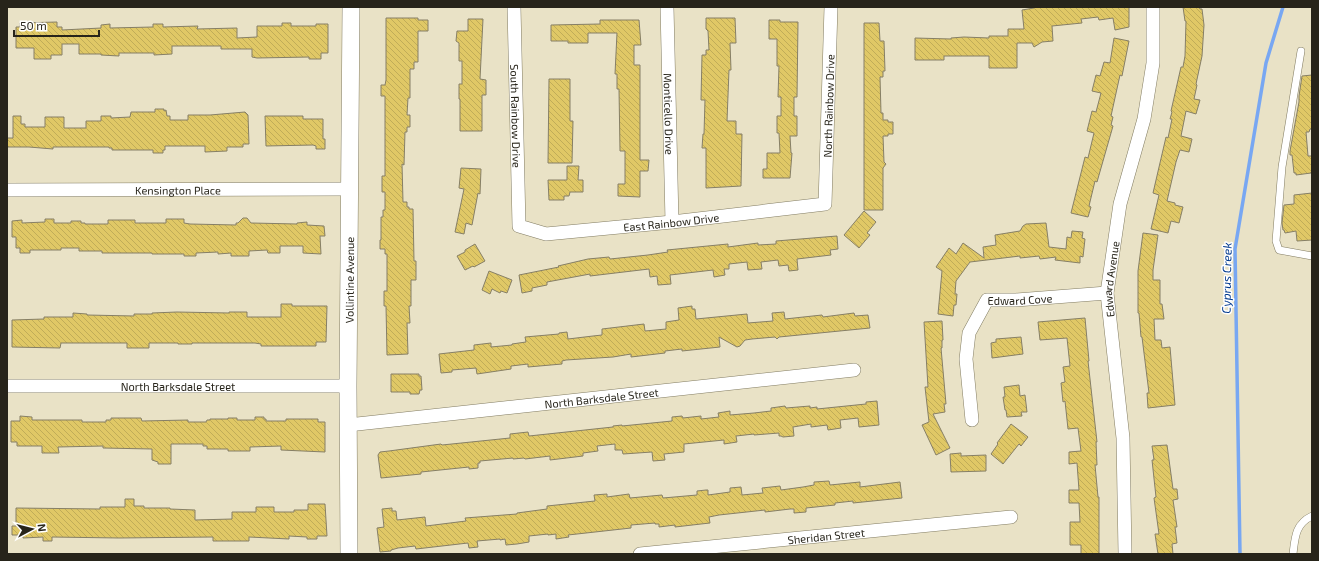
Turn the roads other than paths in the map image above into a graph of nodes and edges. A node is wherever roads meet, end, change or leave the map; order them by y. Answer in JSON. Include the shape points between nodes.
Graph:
{"nodes":[{"id":1,"x":351,"y":7,"type":"edge"},
{"id":2,"x":514,"y":7,"type":"edge"},
{"id":3,"x":667,"y":7,"type":"edge"},
{"id":4,"x":831,"y":7,"type":"edge"},
{"id":5,"x":1153,"y":7,"type":"edge"},
{"id":6,"x":1301,"y":51,"type":"dead end"},
{"id":7,"x":350,"y":189,"type":"junction"},
{"id":8,"x":7,"y":190,"type":"edge"},
{"id":9,"x":825,"y":204,"type":"joint"},
{"id":10,"x":672,"y":222,"type":"junction"},
{"id":11,"x":519,"y":226,"type":"joint"},
{"id":12,"x":1312,"y":256,"type":"edge"},
{"id":13,"x":1107,"y":293,"type":"junction"},
{"id":14,"x":854,"y":370,"type":"dead end"},
{"id":15,"x":7,"y":386,"type":"edge"},
{"id":16,"x":348,"y":386,"type":"junction"},
{"id":17,"x":972,"y":420,"type":"dead end"},
{"id":18,"x":348,"y":425,"type":"junction"},
{"id":19,"x":1011,"y":516,"type":"dead end"},
{"id":20,"x":1312,"y":516,"type":"edge"},
{"id":21,"x":349,"y":554,"type":"edge"},
{"id":22,"x":640,"y":554,"type":"edge"},
{"id":23,"x":1125,"y":554,"type":"edge"},
{"id":24,"x":1293,"y":554,"type":"edge"}],
"edges":[{"from":1,"to":7,"type":"street","name":"Vollintine Avenue"},
{"from":2,"to":11,"type":"street","name":"South Rainbow Drive"},
{"from":3,"to":10,"type":"street","name":"Monticello Drive"},
{"from":4,"to":9,"type":"street","name":"North Rainbow Drive"},
{"from":5,"to":13,"type":"street","name":"Edward Avenue","via":[[1153,63],[1144,119],[1120,204]]},
{"from":6,"to":12,"type":"lane","via":[[1282,167],[1276,241],[1279,250]]},
{"from":7,"to":8,"type":"street","name":"Kensington Place"},
{"from":7,"to":16,"type":"street","name":"Vollintine Avenue"},
{"from":9,"to":10,"type":"street","name":"East Rainbow Drive"},
{"from":10,"to":11,"type":"street","name":"East Rainbow Drive","via":[[546,234]]},
{"from":13,"to":17,"type":"street","name":"Edward Cove","via":[[987,300],[969,333],[966,359]]},
{"from":13,"to":23,"type":"street","name":"Edward Avenue","via":[[1123,438]]},
{"from":14,"to":18,"type":"street","name":"North Barksdale Street"},
{"from":15,"to":16,"type":"street","name":"North Barksdale Street"},
{"from":16,"to":18,"type":"street","name":"Vollintine Avenue"},
{"from":18,"to":21,"type":"street","name":"Vollintine Avenue"},
{"from":19,"to":22,"type":"street","name":"Sheridan Street"},
{"from":20,"to":24,"type":"lane","via":[[1307,518],[1295,533]]}]}
